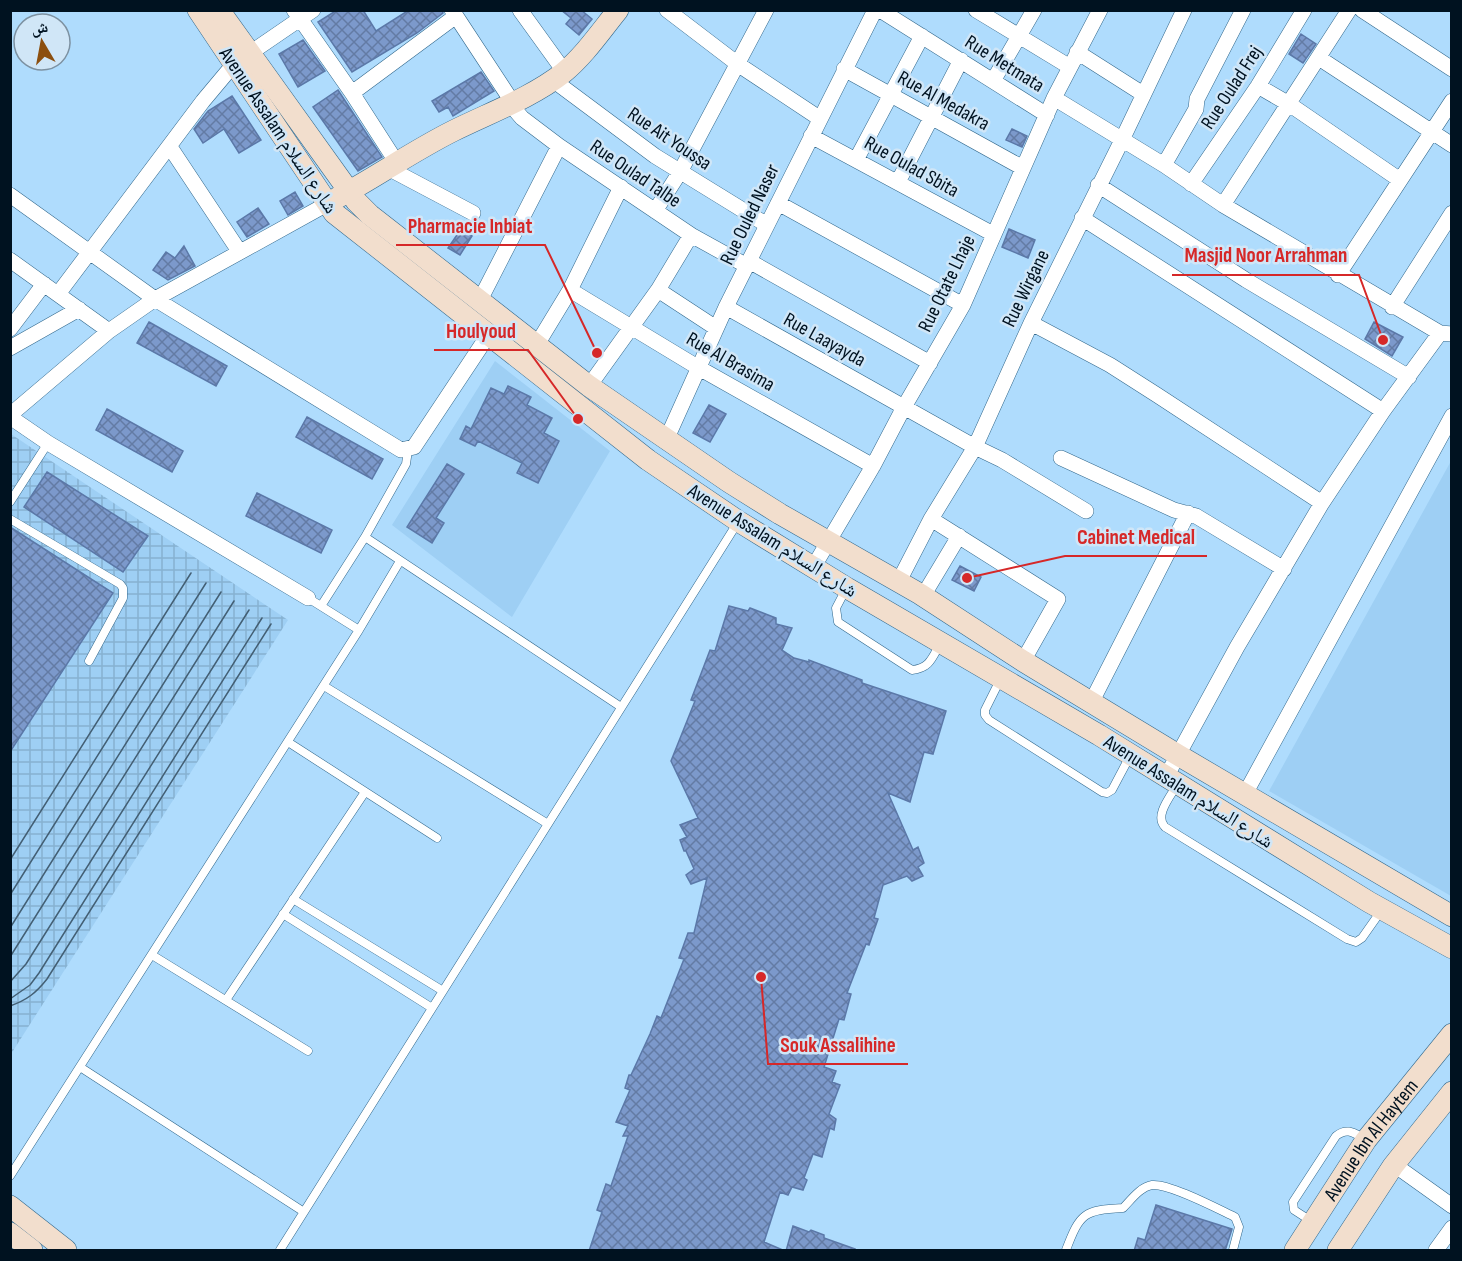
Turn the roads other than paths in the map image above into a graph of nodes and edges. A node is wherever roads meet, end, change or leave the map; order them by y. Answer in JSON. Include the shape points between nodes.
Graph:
{"nodes":[{"id":1,"x":198,"y":10,"type":"edge"},
{"id":2,"x":219,"y":10,"type":"edge"},
{"id":3,"x":618,"y":10,"type":"edge"},
{"id":4,"x":667,"y":10,"type":"edge"},
{"id":5,"x":766,"y":10,"type":"edge"},
{"id":6,"x":875,"y":10,"type":"edge"},
{"id":7,"x":880,"y":10,"type":"edge"},
{"id":8,"x":1034,"y":10,"type":"edge"},
{"id":9,"x":1100,"y":10,"type":"edge"},
{"id":10,"x":1184,"y":10,"type":"edge"},
{"id":11,"x":1243,"y":10,"type":"edge"},
{"id":12,"x":1304,"y":10,"type":"edge"},
{"id":13,"x":978,"y":11,"type":"edge"},
{"id":14,"x":1351,"y":11,"type":"edge"},
{"id":15,"x":524,"y":12,"type":"edge"},
{"id":16,"x":302,"y":13,"type":"edge"},
{"id":17,"x":454,"y":13,"type":"edge"},
{"id":18,"x":922,"y":36,"type":"junction"},
{"id":19,"x":1019,"y":36,"type":"junction"},
{"id":20,"x":1077,"y":52,"type":"junction"},
{"id":21,"x":242,"y":58,"type":"junction"},
{"id":22,"x":1319,"y":58,"type":"junction"},
{"id":23,"x":961,"y":60,"type":"junction"},
{"id":24,"x":739,"y":65,"type":"junction"},
{"id":25,"x":1070,"y":67,"type":"junction"},
{"id":26,"x":844,"y":69,"type":"junction"},
{"id":27,"x":1452,"y":69,"type":"edge"},
{"id":28,"x":559,"y":76,"type":"junction"},
{"id":29,"x":993,"y":81,"type":"junction"},
{"id":30,"x":1258,"y":86,"type":"junction"},
{"id":31,"x":352,"y":93,"type":"junction"},
{"id":32,"x":891,"y":94,"type":"junction"},
{"id":33,"x":1143,"y":94,"type":"junction"},
{"id":34,"x":1054,"y":98,"type":"junction"},
{"id":35,"x":1452,"y":101,"type":"edge"},
{"id":36,"x":513,"y":103,"type":"junction"},
{"id":37,"x":1289,"y":104,"type":"junction"},
{"id":38,"x":1047,"y":115,"type":"junction"},
{"id":39,"x":932,"y":116,"type":"junction"},
{"id":40,"x":819,"y":118,"type":"junction"},
{"id":41,"x":1432,"y":132,"type":"junction"},
{"id":42,"x":811,"y":135,"type":"junction"},
{"id":43,"x":1122,"y":140,"type":"junction"},
{"id":44,"x":1452,"y":145,"type":"edge"},
{"id":45,"x":559,"y":146,"type":"junction"},
{"id":46,"x":170,"y":147,"type":"junction"},
{"id":47,"x":856,"y":160,"type":"junction"},
{"id":48,"x":1164,"y":165,"type":"junction"},
{"id":49,"x":393,"y":166,"type":"junction"},
{"id":50,"x":1023,"y":168,"type":"junction"},
{"id":51,"x":680,"y":172,"type":"junction"},
{"id":52,"x":1400,"y":180,"type":"junction"},
{"id":53,"x":898,"y":182,"type":"junction"},
{"id":54,"x":1098,"y":184,"type":"junction"},
{"id":55,"x":1191,"y":184,"type":"junction"},
{"id":56,"x":621,"y":187,"type":"junction"},
{"id":57,"x":348,"y":192,"type":"junction"},
{"id":58,"x":10,"y":195,"type":"edge"},
{"id":59,"x":778,"y":203,"type":"junction"},
{"id":60,"x":327,"y":204,"type":"junction"},
{"id":61,"x":1223,"y":205,"type":"junction"},
{"id":62,"x":655,"y":211,"type":"junction"},
{"id":63,"x":473,"y":213,"type":"dead end"},
{"id":64,"x":1452,"y":213,"type":"edge"},
{"id":65,"x":1082,"y":218,"type":"junction"},
{"id":66,"x":767,"y":225,"type":"junction"},
{"id":67,"x":993,"y":234,"type":"junction"},
{"id":68,"x":691,"y":235,"type":"junction"},
{"id":69,"x":89,"y":251,"type":"junction"},
{"id":70,"x":239,"y":251,"type":"junction"},
{"id":71,"x":10,"y":260,"type":"edge"},
{"id":72,"x":748,"y":263,"type":"junction"},
{"id":73,"x":1338,"y":275,"type":"junction"},
{"id":74,"x":44,"y":284,"type":"junction"},
{"id":75,"x":570,"y":290,"type":"junction"},
{"id":76,"x":658,"y":291,"type":"junction"},
{"id":77,"x":58,"y":294,"type":"junction"},
{"id":78,"x":155,"y":299,"type":"junction"},
{"id":79,"x":480,"y":300,"type":"junction"},
{"id":80,"x":963,"y":305,"type":"junction"},
{"id":81,"x":1392,"y":307,"type":"junction"},
{"id":82,"x":726,"y":308,"type":"junction"},
{"id":83,"x":79,"y":309,"type":"junction"},
{"id":84,"x":1031,"y":323,"type":"junction"},
{"id":85,"x":630,"y":327,"type":"junction"},
{"id":86,"x":716,"y":328,"type":"junction"},
{"id":87,"x":10,"y":329,"type":"edge"},
{"id":88,"x":109,"y":331,"type":"junction"},
{"id":89,"x":489,"y":334,"type":"junction"},
{"id":90,"x":1446,"y":334,"type":"edge"},
{"id":91,"x":536,"y":346,"type":"junction"},
{"id":92,"x":10,"y":348,"type":"edge"},
{"id":93,"x":930,"y":363,"type":"junction"},
{"id":94,"x":699,"y":368,"type":"junction"},
{"id":95,"x":1409,"y":377,"type":"junction"},
{"id":96,"x":589,"y":386,"type":"junction"},
{"id":97,"x":904,"y":407,"type":"junction"},
{"id":98,"x":1383,"y":411,"type":"junction"},
{"id":99,"x":10,"y":416,"type":"edge"},
{"id":100,"x":1452,"y":416,"type":"edge"},
{"id":101,"x":667,"y":438,"type":"junction"},
{"id":102,"x":48,"y":443,"type":"junction"},
{"id":103,"x":975,"y":447,"type":"junction"},
{"id":104,"x":408,"y":450,"type":"junction"},
{"id":105,"x":1061,"y":458,"type":"dead end"},
{"id":106,"x":873,"y":466,"type":"junction"},
{"id":107,"x":10,"y":502,"type":"edge"},
{"id":108,"x":1322,"y":503,"type":"junction"},
{"id":109,"x":1086,"y":511,"type":"dead end"},
{"id":110,"x":1188,"y":513,"type":"junction"},
{"id":111,"x":10,"y":519,"type":"edge"},
{"id":112,"x":931,"y":519,"type":"junction"},
{"id":113,"x":738,"y":520,"type":"junction"},
{"id":114,"x":959,"y":536,"type":"junction"},
{"id":115,"x":365,"y":537,"type":"junction"},
{"id":116,"x":830,"y":542,"type":"junction"},
{"id":117,"x":400,"y":561,"type":"junction"},
{"id":118,"x":814,"y":566,"type":"junction"},
{"id":119,"x":1284,"y":569,"type":"junction"},
{"id":120,"x":898,"y":581,"type":"junction"},
{"id":121,"x":847,"y":588,"type":"junction"},
{"id":122,"x":921,"y":595,"type":"junction"},
{"id":123,"x":314,"y":602,"type":"junction"},
{"id":124,"x":904,"y":621,"type":"junction"},
{"id":125,"x":359,"y":630,"type":"junction"},
{"id":126,"x":941,"y":642,"type":"junction"},
{"id":127,"x":89,"y":661,"type":"dead end"},
{"id":128,"x":1023,"y":661,"type":"junction"},
{"id":129,"x":1000,"y":678,"type":"junction"},
{"id":130,"x":324,"y":686,"type":"junction"},
{"id":131,"x":1092,"y":702,"type":"junction"},
{"id":132,"x":621,"y":707,"type":"junction"},
{"id":133,"x":288,"y":742,"type":"junction"},
{"id":134,"x":1131,"y":755,"type":"junction"},
{"id":135,"x":1178,"y":755,"type":"junction"},
{"id":136,"x":1172,"y":781,"type":"junction"},
{"id":137,"x":365,"y":792,"type":"junction"},
{"id":138,"x":1245,"y":794,"type":"junction"},
{"id":139,"x":548,"y":824,"type":"junction"},
{"id":140,"x":437,"y":838,"type":"dead end"},
{"id":141,"x":293,"y":899,"type":"junction"},
{"id":142,"x":1382,"y":909,"type":"junction"},
{"id":143,"x":283,"y":914,"type":"junction"},
{"id":144,"x":1452,"y":916,"type":"edge"},
{"id":145,"x":1452,"y":948,"type":"edge"},
{"id":146,"x":152,"y":955,"type":"junction"},
{"id":147,"x":443,"y":991,"type":"junction"},
{"id":148,"x":226,"y":1000,"type":"junction"},
{"id":149,"x":432,"y":1008,"type":"junction"},
{"id":150,"x":1452,"y":1034,"type":"edge"},
{"id":151,"x":308,"y":1051,"type":"dead end"},
{"id":152,"x":80,"y":1067,"type":"junction"},
{"id":153,"x":1452,"y":1092,"type":"edge"},
{"id":154,"x":1393,"y":1166,"type":"junction"},
{"id":155,"x":10,"y":1176,"type":"edge"},
{"id":156,"x":10,"y":1206,"type":"edge"},
{"id":157,"x":1452,"y":1206,"type":"edge"},
{"id":158,"x":304,"y":1212,"type":"junction"},
{"id":159,"x":1452,"y":1228,"type":"edge"},
{"id":160,"x":10,"y":1233,"type":"edge"},
{"id":161,"x":32,"y":1251,"type":"edge"},
{"id":162,"x":66,"y":1251,"type":"edge"},
{"id":163,"x":280,"y":1251,"type":"edge"},
{"id":164,"x":1066,"y":1251,"type":"edge"},
{"id":165,"x":1233,"y":1251,"type":"edge"},
{"id":166,"x":1295,"y":1251,"type":"edge"},
{"id":167,"x":1338,"y":1251,"type":"edge"},
{"id":168,"x":1436,"y":1251,"type":"edge"}],
"edges":[{"from":1,"to":21,"type":"street","name":"Avenue Assalam شارع السلام"},
{"from":2,"to":21,"type":"street","name":"Avenue Assalam شارع السلام"},
{"from":3,"to":28,"type":"street"},
{"from":4,"to":24,"type":"street"},
{"from":5,"to":24,"type":"street"},
{"from":6,"to":26,"type":"street","name":"Rue Ouled Naser"},
{"from":7,"to":18,"type":"street","name":"Rue Metmata"},
{"from":8,"to":19,"type":"street"},
{"from":9,"to":20,"type":"street","name":"Rue Otate Lhaje"},
{"from":10,"to":33,"type":"street","name":"Rue Wirgane"},
{"from":11,"to":48,"type":"street","via":[[1197,99],[1196,109]]},
{"from":12,"to":30,"type":"street","name":"Rue Oulad Frej"},
{"from":13,"to":19,"type":"street"},
{"from":14,"to":22,"type":"street"},
{"from":14,"to":27,"type":"street"},
{"from":15,"to":28,"type":"street","name":"Rue Ait Youssa"},
{"from":16,"to":21,"type":"street"},
{"from":16,"to":31,"type":"street","via":[[330,65]]},
{"from":17,"to":31,"type":"street"},
{"from":17,"to":36,"type":"street","name":"Rue Oulad Talbe"},
{"from":18,"to":23,"type":"street","name":"Rue Metmata"},
{"from":18,"to":32,"type":"street"},
{"from":19,"to":25,"type":"street"},
{"from":19,"to":29,"type":"street"},
{"from":20,"to":25,"type":"street","name":"Rue Otate Lhaje"},
{"from":20,"to":33,"type":"street"},
{"from":21,"to":46,"type":"street","via":[[203,101]]},
{"from":21,"to":57,"type":"street","name":"Avenue Assalam شارع السلام"},
{"from":21,"to":60,"type":"street","name":"Avenue Assalam شارع السلام"},
{"from":22,"to":37,"type":"street"},
{"from":22,"to":41,"type":"street"},
{"from":23,"to":29,"type":"street","name":"Rue Metmata"},
{"from":23,"to":39,"type":"street"},
{"from":24,"to":40,"type":"street"},
{"from":24,"to":51,"type":"street"},
{"from":25,"to":34,"type":"street","name":"Rue Otate Lhaje"},
{"from":26,"to":32,"type":"street","name":"Rue Al Medakra"},
{"from":26,"to":40,"type":"street","name":"Rue Ouled Naser"},
{"from":28,"to":36,"type":"street"},
{"from":28,"to":51,"type":"street","name":"Rue Ait Youssa","via":[[634,141]]},
{"from":29,"to":38,"type":"street","name":"Rue Metmata"},
{"from":30,"to":37,"type":"street"},
{"from":30,"to":55,"type":"street","name":"Rue Oulad Frej"},
{"from":31,"to":49,"type":"street"},
{"from":32,"to":39,"type":"street","name":"Rue Al Medakra"},
{"from":32,"to":47,"type":"street"},
{"from":33,"to":43,"type":"street","name":"Rue Wirgane"},
{"from":34,"to":38,"type":"street","name":"Rue Otate Lhaje"},
{"from":34,"to":43,"type":"street"},
{"from":35,"to":41,"type":"street"},
{"from":36,"to":45,"type":"street","name":"Rue Oulad Talbe","via":[[522,118]]},
{"from":36,"to":49,"type":"street","via":[[451,132]]},
{"from":37,"to":52,"type":"street"},
{"from":37,"to":61,"type":"street"},
{"from":38,"to":50,"type":"street","name":"Rue Otate Lhaje"},
{"from":39,"to":50,"type":"street","name":"Rue Al Medakra"},
{"from":39,"to":53,"type":"street"},
{"from":40,"to":42,"type":"street","name":"Rue Ouled Naser"},
{"from":41,"to":44,"type":"street"},
{"from":41,"to":52,"type":"street"},
{"from":42,"to":47,"type":"street","name":"Rue Oulad Sbita"},
{"from":42,"to":59,"type":"street","name":"Rue Ouled Naser"},
{"from":43,"to":48,"type":"street"},
{"from":43,"to":54,"type":"street","name":"Rue Wirgane"},
{"from":45,"to":56,"type":"street","name":"Rue Oulad Talbe"},
{"from":45,"to":79,"type":"street"},
{"from":46,"to":69,"type":"street"},
{"from":46,"to":70,"type":"street"},
{"from":47,"to":53,"type":"street","name":"Rue Oulad Sbita"},
{"from":48,"to":55,"type":"street"},
{"from":49,"to":57,"type":"street"},
{"from":49,"to":63,"type":"street"},
{"from":50,"to":67,"type":"street","name":"Rue Otate Lhaje"},
{"from":51,"to":62,"type":"street"},
{"from":51,"to":66,"type":"street","name":"Rue Ait Youssa"},
{"from":52,"to":73,"type":"street"},
{"from":53,"to":67,"type":"street","name":"Rue Oulad Sbita"},
{"from":54,"to":65,"type":"street","name":"Rue Wirgane"},
{"from":54,"to":95,"type":"street","via":[[1246,280]]},
{"from":55,"to":61,"type":"street"},
{"from":56,"to":62,"type":"street","name":"Rue Oulad Talbe"},
{"from":56,"to":75,"type":"street"},
{"from":57,"to":60,"type":"street"},
{"from":57,"to":79,"type":"street","name":"Avenue Assalam شارع السلام","via":[[370,214]]},
{"from":58,"to":69,"type":"street"},
{"from":59,"to":66,"type":"street","name":"Rue Ouled Naser"},
{"from":59,"to":80,"type":"street"},
{"from":60,"to":70,"type":"street"},
{"from":60,"to":89,"type":"street","name":"Avenue Assalam شارع السلام","via":[[353,230]]},
{"from":61,"to":73,"type":"street"},
{"from":62,"to":68,"type":"street","name":"Rue Oulad Talbe"},
{"from":64,"to":81,"type":"street"},
{"from":65,"to":84,"type":"street","name":"Rue Wirgane"},
{"from":65,"to":98,"type":"street"},
{"from":66,"to":72,"type":"street","name":"Rue Ouled Naser"},
{"from":67,"to":80,"type":"street","name":"Rue Otate Lhaje"},
{"from":68,"to":72,"type":"street","name":"Rue Oulad Talbe"},
{"from":68,"to":76,"type":"street"},
{"from":69,"to":77,"type":"street"},
{"from":69,"to":78,"type":"street"},
{"from":70,"to":78,"type":"street"},
{"from":71,"to":74,"type":"street"},
{"from":72,"to":82,"type":"street","name":"Rue Ouled Naser"},
{"from":72,"to":93,"type":"street","name":"Rue Oulad Talbe"},
{"from":73,"to":81,"type":"street"},
{"from":74,"to":77,"type":"street"},
{"from":74,"to":87,"type":"street"},
{"from":75,"to":85,"type":"street","name":"Rue Al Brasima"},
{"from":75,"to":91,"type":"street"},
{"from":76,"to":85,"type":"street"},
{"from":76,"to":86,"type":"street"},
{"from":77,"to":83,"type":"street"},
{"from":78,"to":88,"type":"street"},
{"from":78,"to":104,"type":"street","via":[[401,450]]},
{"from":79,"to":91,"type":"street","name":"Avenue Assalam شارع السلام"},
{"from":80,"to":93,"type":"street","name":"Rue Otate Lhaje"},
{"from":81,"to":90,"type":"street"},
{"from":82,"to":86,"type":"street","name":"Rue Ouled Naser"},
{"from":82,"to":97,"type":"street","name":"Rue Laayayda"},
{"from":83,"to":88,"type":"street"},
{"from":83,"to":92,"type":"street"},
{"from":84,"to":103,"type":"street","name":"Rue Wirgane"},
{"from":84,"to":108,"type":"street","via":[[1110,365]]},
{"from":85,"to":94,"type":"street","name":"Rue Al Brasima"},
{"from":85,"to":96,"type":"street"},
{"from":86,"to":94,"type":"street","name":"Rue Ouled Naser"},
{"from":88,"to":99,"type":"street"},
{"from":89,"to":104,"type":"street","via":[[414,447]]},
{"from":89,"to":113,"type":"street","name":"Avenue Assalam شارع السلام","via":[[648,460]]},
{"from":90,"to":95,"type":"street"},
{"from":91,"to":96,"type":"street","name":"Avenue Assalam شارع السلام"},
{"from":93,"to":97,"type":"street","name":"Rue Otate Lhaje"},
{"from":94,"to":101,"type":"street","name":"Rue Ouled Naser"},
{"from":94,"to":106,"type":"street","name":"Rue Al Brasima"},
{"from":95,"to":98,"type":"street"},
{"from":96,"to":101,"type":"street","name":"Avenue Assalam شارع السلام"},
{"from":97,"to":103,"type":"street","name":"Rue Laayayda"},
{"from":97,"to":106,"type":"street","name":"Rue Otate Lhaje"},
{"from":98,"to":108,"type":"street"},
{"from":99,"to":102,"type":"street"},
{"from":100,"to":138,"type":"street"},
{"from":101,"to":116,"type":"street","name":"Avenue Assalam شارع السلام","via":[[763,503]]},
{"from":102,"to":107,"type":"lane"},
{"from":102,"to":123,"type":"street"},
{"from":103,"to":109,"type":"street","name":"Rue Laayayda"},
{"from":103,"to":112,"type":"street","name":"Rue Wirgane"},
{"from":104,"to":115,"type":"lane","via":[[405,464]]},
{"from":105,"to":110,"type":"street"},
{"from":106,"to":116,"type":"street","name":"Rue Otate Lhaje"},
{"from":108,"to":119,"type":"street"},
{"from":110,"to":119,"type":"street"},
{"from":110,"to":131,"type":"street"},
{"from":111,"to":127,"type":"lane","via":[[123,588],[123,598]]},
{"from":112,"to":114,"type":"street"},
{"from":112,"to":120,"type":"street","name":"Rue Wirgane"},
{"from":113,"to":118,"type":"street","name":"Avenue Assalam شارع السلام"},
{"from":113,"to":132,"type":"lane"},
{"from":114,"to":122,"type":"street"},
{"from":114,"to":128,"type":"street","via":[[1058,599]]},
{"from":115,"to":117,"type":"lane"},
{"from":115,"to":123,"type":"lane"},
{"from":116,"to":118,"type":"street","name":"Rue Otate Lhaje"},
{"from":116,"to":120,"type":"street","name":"Avenue Assalam شارع السلام"},
{"from":117,"to":125,"type":"lane"},
{"from":117,"to":132,"type":"lane"},
{"from":118,"to":121,"type":"street","name":"Avenue Assalam شارع السلام"},
{"from":119,"to":135,"type":"street"},
{"from":120,"to":122,"type":"street","name":"Avenue Assalam شارع السلام"},
{"from":121,"to":124,"type":"street","name":"Avenue Assalam شارع السلام"},
{"from":121,"to":126,"type":"lane","via":[[836,608],[838,622],[912,670],[928,665]]},
{"from":122,"to":124,"type":"street"},
{"from":122,"to":128,"type":"street","name":"Avenue Assalam شارع السلام"},
{"from":123,"to":125,"type":"lane"},
{"from":124,"to":126,"type":"street","name":"Avenue Assalam شارع السلام"},
{"from":125,"to":130,"type":"lane"},
{"from":126,"to":129,"type":"street","name":"Avenue Assalam شارع السلام"},
{"from":128,"to":131,"type":"street","name":"Avenue Assalam شارع السلام"},
{"from":129,"to":134,"type":"street","name":"Avenue Assalam شارع السلام"},
{"from":129,"to":134,"type":"lane","via":[[985,710],[989,720],[1102,792],[1112,790]]},
{"from":130,"to":133,"type":"lane"},
{"from":130,"to":139,"type":"lane"},
{"from":131,"to":135,"type":"street","name":"Avenue Assalam شارع السلام"},
{"from":132,"to":139,"type":"lane"},
{"from":133,"to":137,"type":"lane"},
{"from":133,"to":146,"type":"lane"},
{"from":134,"to":136,"type":"street","name":"Avenue Assalam شارع السلام"},
{"from":135,"to":136,"type":"street"},
{"from":135,"to":138,"type":"street","name":"Avenue Assalam شارع السلام"},
{"from":136,"to":142,"type":"street","name":"Avenue Assalam شارع السلام"},
{"from":136,"to":142,"type":"lane","via":[[1160,816],[1165,827],[1337,933],[1356,942]]},
{"from":137,"to":140,"type":"lane"},
{"from":137,"to":141,"type":"lane"},
{"from":138,"to":144,"type":"street","name":"Avenue Assalam شارع السلام"},
{"from":139,"to":147,"type":"lane"},
{"from":141,"to":143,"type":"lane"},
{"from":141,"to":147,"type":"lane"},
{"from":142,"to":145,"type":"street","name":"Avenue Assalam شارع السلام"},
{"from":143,"to":148,"type":"lane"},
{"from":143,"to":149,"type":"lane"},
{"from":146,"to":148,"type":"lane"},
{"from":146,"to":152,"type":"lane"},
{"from":147,"to":149,"type":"lane"},
{"from":148,"to":151,"type":"lane"},
{"from":149,"to":158,"type":"lane"},
{"from":150,"to":166,"type":"street","name":"Avenue Ibn Al Haytem","via":[[1366,1140]]},
{"from":152,"to":155,"type":"lane"},
{"from":152,"to":158,"type":"lane"},
{"from":153,"to":154,"type":"street","name":"Avenue Ibn Al Haytem"},
{"from":154,"to":157,"type":"street"},
{"from":154,"to":167,"type":"street","name":"Avenue Ibn Al Haytem"},
{"from":156,"to":162,"type":"street"},
{"from":158,"to":163,"type":"lane"},
{"from":159,"to":168,"type":"street"},
{"from":160,"to":161,"type":"street"},
{"from":164,"to":165,"type":"lane","via":[[1083,1216],[1094,1210],[1123,1208],[1153,1185],[1166,1186],[1235,1217],[1239,1227]]}]}
